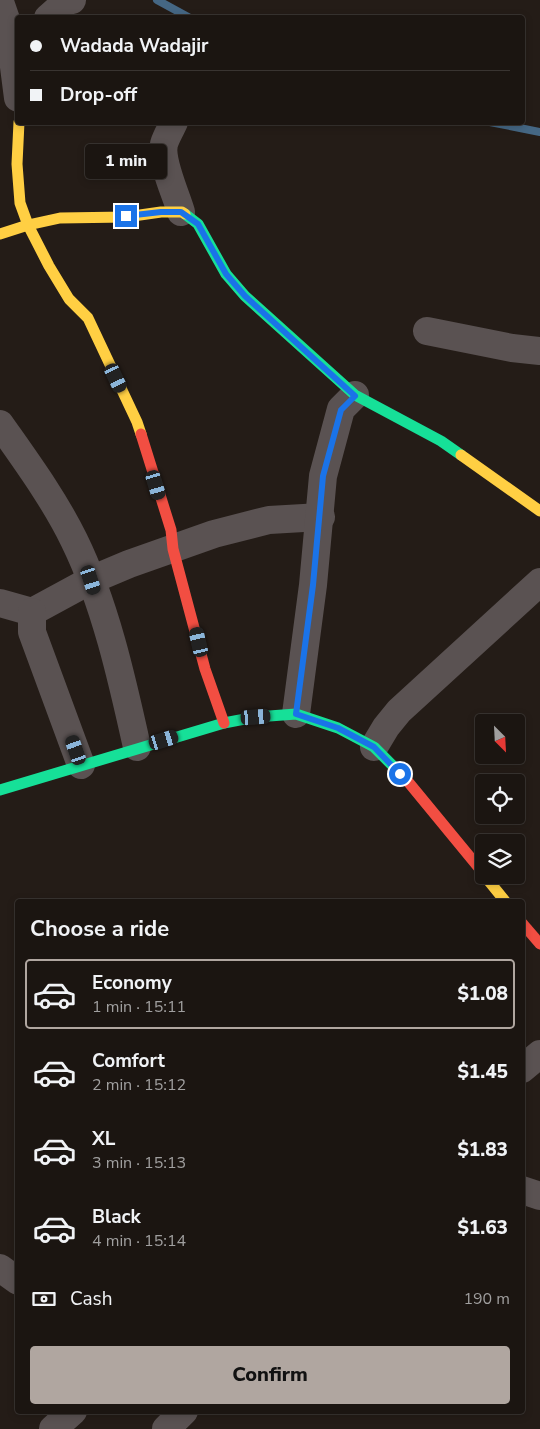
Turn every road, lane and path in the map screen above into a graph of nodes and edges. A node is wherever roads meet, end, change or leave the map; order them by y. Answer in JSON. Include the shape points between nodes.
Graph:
{"nodes":[{"id":1,"x":72,"y":0,"type":"edge"},
{"id":2,"x":0,"y":2,"type":"edge"},
{"id":3,"x":51,"y":15,"type":"edge"},
{"id":4,"x":15,"y":76,"type":"edge"},
{"id":5,"x":19,"y":125,"type":"edge"},
{"id":6,"x":173,"y":125,"type":"edge"},
{"id":7,"x":181,"y":212,"type":"junction"},
{"id":8,"x":28,"y":225,"type":"junction"},
{"id":9,"x":0,"y":234,"type":"edge"},
{"id":10,"x":427,"y":331,"type":"dead end"},
{"id":11,"x":540,"y":351,"type":"edge"},
{"id":12,"x":355,"y":396,"type":"junction"},
{"id":13,"x":0,"y":424,"type":"edge"},
{"id":14,"x":539,"y":509,"type":"edge"},
{"id":15,"x":320,"y":517,"type":"junction"},
{"id":16,"x":173,"y":549,"type":"junction"},
{"id":17,"x":91,"y":580,"type":"junction"},
{"id":18,"x":540,"y":582,"type":"edge"},
{"id":19,"x":0,"y":603,"type":"edge"},
{"id":20,"x":32,"y":612,"type":"junction"},
{"id":21,"x":296,"y":714,"type":"junction"},
{"id":22,"x":224,"y":723,"type":"junction"},
{"id":23,"x":374,"y":747,"type":"junction"},
{"id":24,"x":137,"y":748,"type":"junction"},
{"id":25,"x":81,"y":765,"type":"junction"},
{"id":26,"x":0,"y":790,"type":"edge"},
{"id":27,"x":475,"y":864,"type":"edge"},
{"id":28,"x":491,"y":884,"type":"edge"},
{"id":29,"x":503,"y":899,"type":"edge"},
{"id":30,"x":525,"y":926,"type":"edge"},
{"id":31,"x":540,"y":944,"type":"edge"},
{"id":32,"x":540,"y":1054,"type":"edge"},
{"id":33,"x":525,"y":1066,"type":"edge"},
{"id":34,"x":525,"y":1191,"type":"edge"},
{"id":35,"x":540,"y":1196,"type":"edge"},
{"id":36,"x":0,"y":1268,"type":"edge"},
{"id":37,"x":15,"y":1279,"type":"edge"},
{"id":38,"x":70,"y":1414,"type":"edge"},
{"id":39,"x":181,"y":1414,"type":"edge"},
{"id":40,"x":53,"y":1429,"type":"edge"},
{"id":41,"x":166,"y":1429,"type":"edge"}],
"edges":[{"from":1,"to":3,"type":"street"},
{"from":2,"to":4,"type":"street","via":[[9,28]]},
{"from":5,"to":8,"type":"street","via":[[20,203]]},
{"from":6,"to":7,"type":"street","via":[[164,145],[165,168]]},
{"from":7,"to":8,"type":"street","via":[[60,218]]},
{"from":7,"to":12,"type":"street","via":[[198,224],[226,274],[245,296]]},
{"from":8,"to":9,"type":"street"},
{"from":8,"to":16,"type":"street","via":[[69,299],[88,318],[137,422],[171,530]]},
{"from":10,"to":11,"type":"street"},
{"from":12,"to":14,"type":"street","via":[[441,441]]},
{"from":12,"to":15,"type":"street","via":[[341,410],[323,476]]},
{"from":13,"to":17,"type":"street","via":[[74,539]]},
{"from":15,"to":16,"type":"street","via":[[247,524]]},
{"from":15,"to":21,"type":"street"},
{"from":16,"to":17,"type":"street"},
{"from":16,"to":22,"type":"street","via":[[205,669]]},
{"from":17,"to":20,"type":"street"},
{"from":17,"to":24,"type":"street"},
{"from":18,"to":23,"type":"street","via":[[399,711]]},
{"from":19,"to":20,"type":"street"},
{"from":20,"to":25,"type":"street","via":[[32,632]]},
{"from":21,"to":22,"type":"street"},
{"from":21,"to":23,"type":"street","via":[[338,728]]},
{"from":22,"to":24,"type":"street"},
{"from":23,"to":27,"type":"street","via":[[414,787]]},
{"from":24,"to":25,"type":"street"},
{"from":25,"to":26,"type":"street"},
{"from":28,"to":29,"type":"street"},
{"from":30,"to":31,"type":"street"},
{"from":32,"to":33,"type":"street"},
{"from":34,"to":35,"type":"street"},
{"from":36,"to":37,"type":"street"},
{"from":38,"to":40,"type":"street"},
{"from":39,"to":41,"type":"street"}]}
